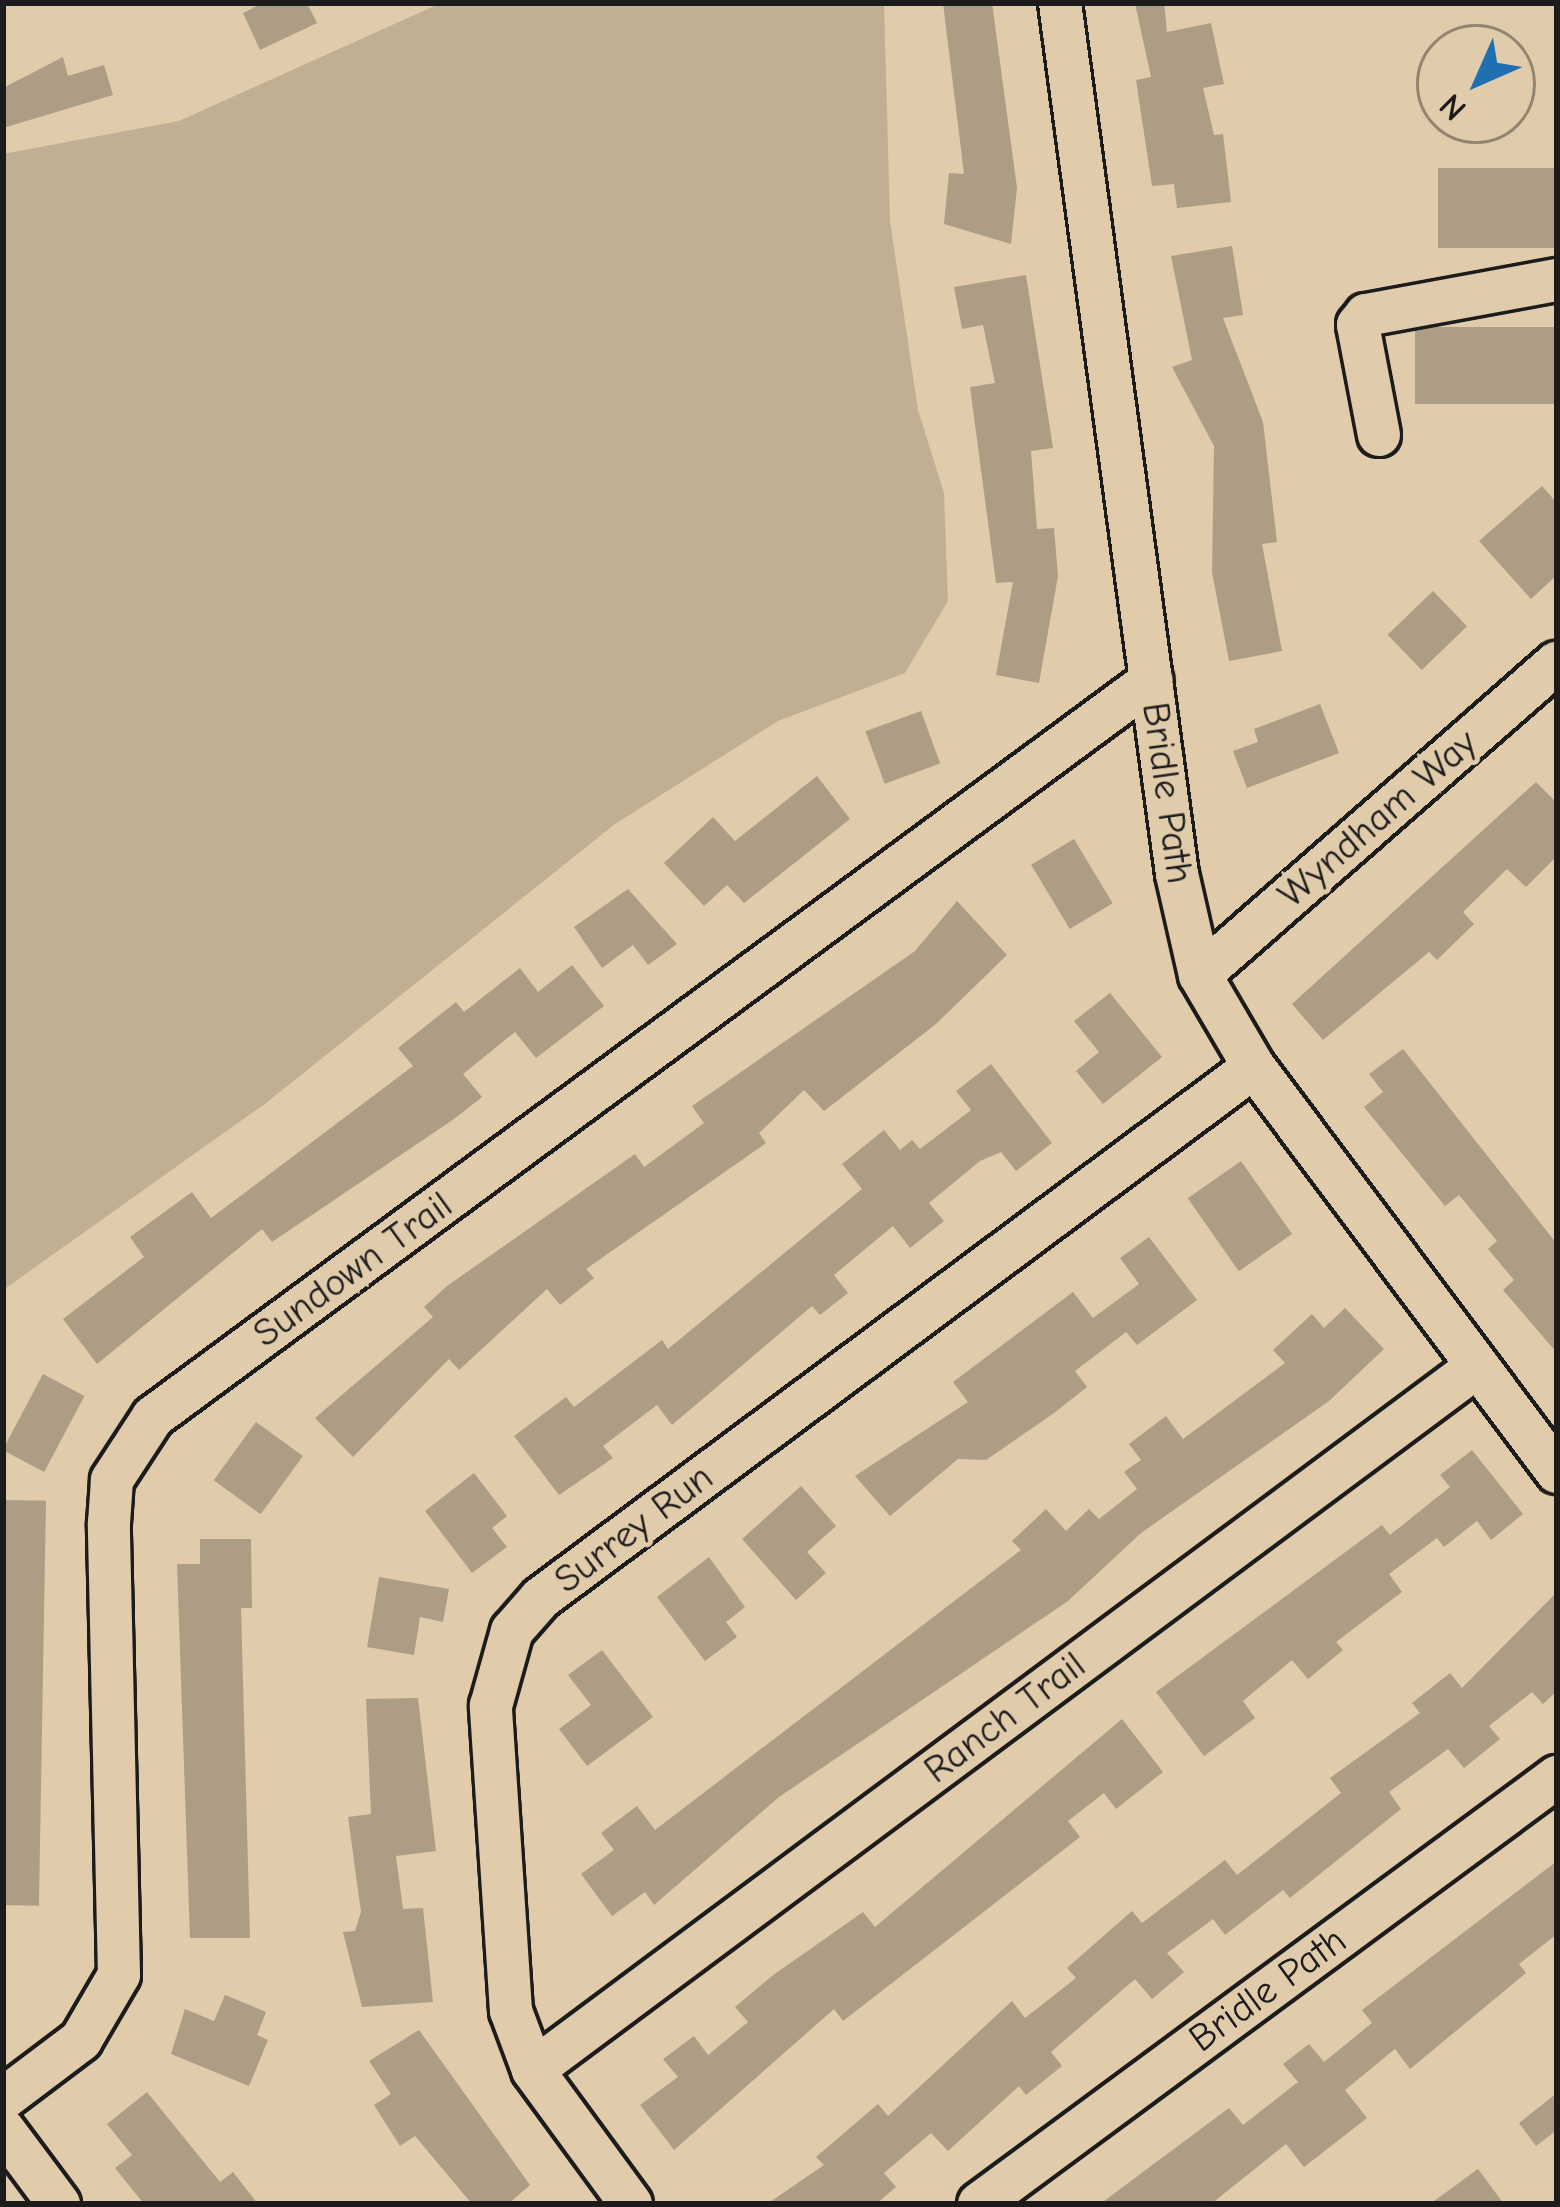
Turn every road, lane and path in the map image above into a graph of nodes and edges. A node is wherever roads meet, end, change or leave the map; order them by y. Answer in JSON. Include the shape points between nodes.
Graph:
{"nodes":[{"id":1,"x":1060,"y":3,"type":"edge"},
{"id":2,"x":1557,"y":280,"type":"edge"},
{"id":3,"x":1378,"y":435,"type":"dead end"},
{"id":4,"x":1557,"y":663,"type":"edge"},
{"id":5,"x":1152,"y":680,"type":"junction"},
{"id":6,"x":1200,"y":975,"type":"junction"},
{"id":7,"x":1254,"y":1066,"type":"junction"},
{"id":8,"x":1478,"y":1366,"type":"junction"},
{"id":9,"x":1557,"y":1472,"type":"edge"},
{"id":10,"x":1557,"y":1777,"type":"edge"},
{"id":11,"x":533,"y":2070,"type":"junction"},
{"id":12,"x":3,"y":2099,"type":"edge"},
{"id":13,"x":3,"y":2129,"type":"edge"},
{"id":14,"x":59,"y":2204,"type":"edge"},
{"id":15,"x":631,"y":2204,"type":"edge"},
{"id":16,"x":980,"y":2204,"type":"edge"}],
"edges":[{"from":1,"to":5,"type":"street","name":"Bridle Path"},
{"from":2,"to":3,"type":"street","via":[[1366,315],[1358,325]]},
{"from":4,"to":6,"type":"street","name":"Wyndham Way"},
{"from":5,"to":6,"type":"street","name":"Bridle Path"},
{"from":5,"to":12,"type":"street","name":"Sundown Trail","via":[[152,1417],[112,1480],[109,1522],[119,1975],[81,2040]]},
{"from":6,"to":7,"type":"street","name":"Bridle Path"},
{"from":7,"to":8,"type":"street","name":"Bridle Path"},
{"from":7,"to":11,"type":"street","name":"Surrey Run","via":[[541,1598],[512,1631],[491,1706],[500,1950]]},
{"from":8,"to":9,"type":"street","name":"Bridle Path"},
{"from":8,"to":11,"type":"street","name":"Ranch Trail"},
{"from":10,"to":16,"type":"street","name":"Bridle Path"},
{"from":11,"to":15,"type":"street","name":"Surrey Run"},
{"from":13,"to":14,"type":"street"}]}
